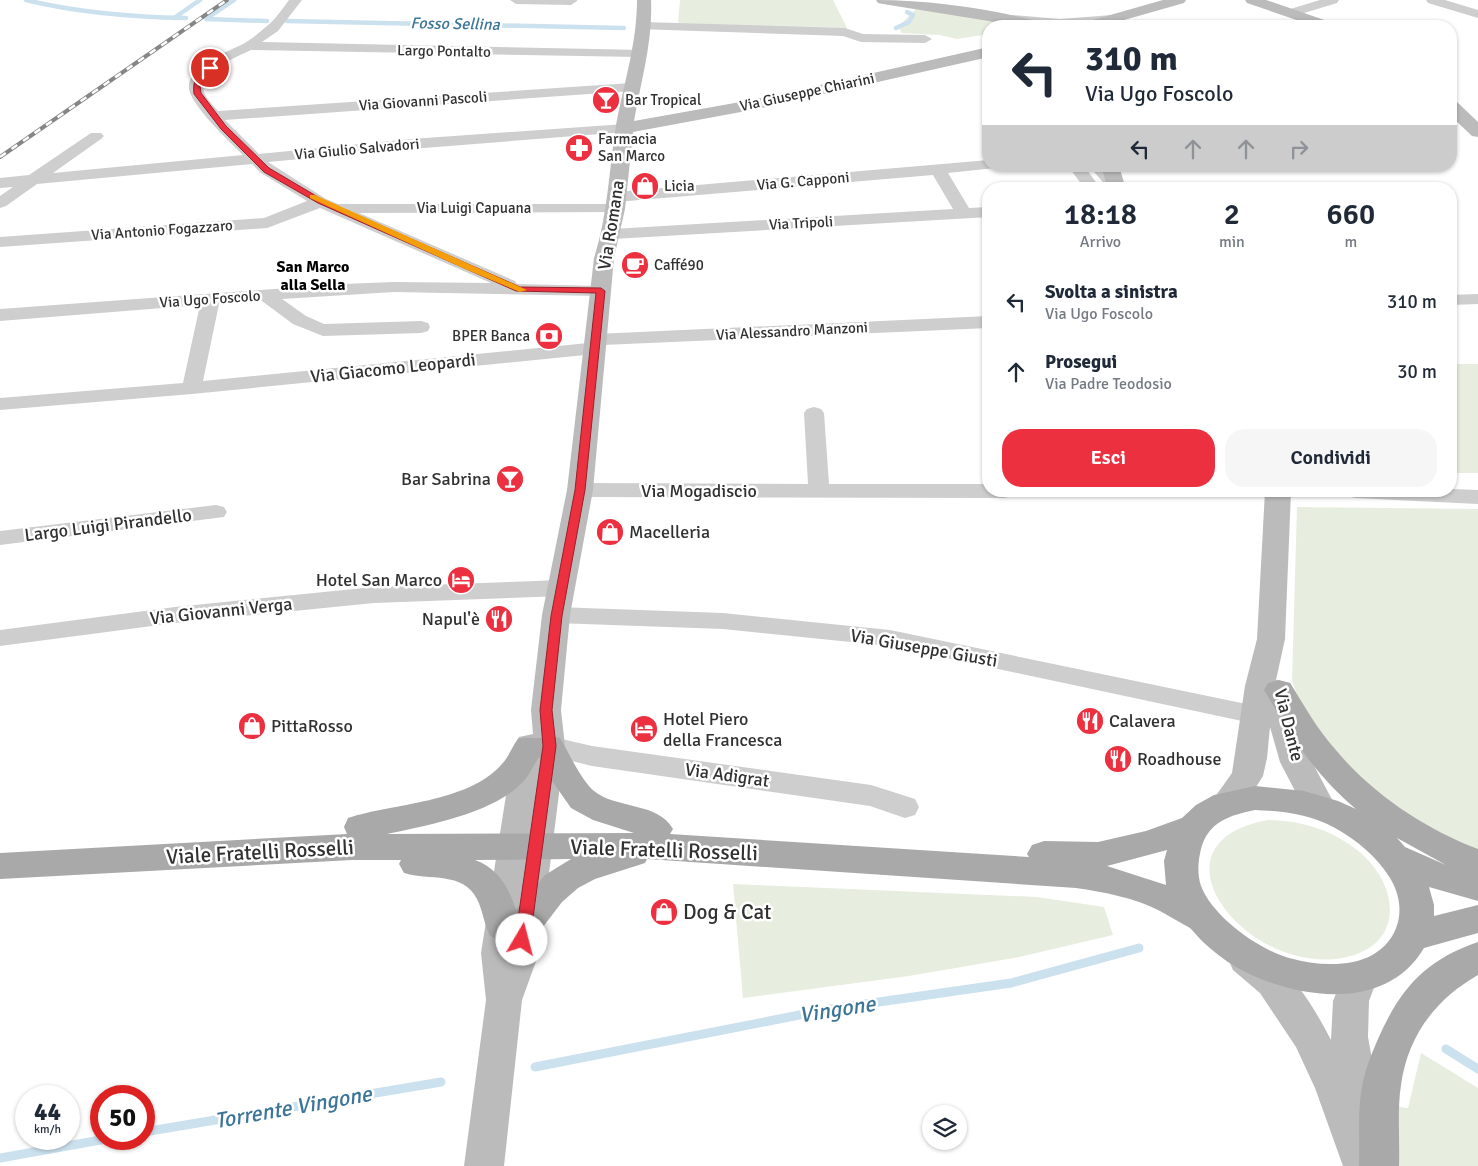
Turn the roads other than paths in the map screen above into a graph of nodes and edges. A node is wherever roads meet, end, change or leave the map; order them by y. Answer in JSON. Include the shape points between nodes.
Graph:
{"nodes":[{"id":1,"x":296,"y":0,"type":"edge"},
{"id":2,"x":516,"y":0,"type":"edge"},
{"id":3,"x":883,"y":0,"type":"edge"},
{"id":4,"x":1179,"y":0,"type":"edge"},
{"id":5,"x":1252,"y":0,"type":"edge"},
{"id":6,"x":1333,"y":0,"type":"edge"},
{"id":7,"x":1432,"y":0,"type":"edge"},
{"id":8,"x":571,"y":1,"type":"edge"},
{"id":9,"x":646,"y":2,"type":"edge"},
{"id":10,"x":1291,"y":13,"type":"junction"},
{"id":11,"x":1478,"y":14,"type":"edge"},
{"id":12,"x":1012,"y":20,"type":"edge"},
{"id":13,"x":1119,"y":20,"type":"edge"},
{"id":14,"x":1311,"y":20,"type":"edge"},
{"id":15,"x":642,"y":26,"type":"junction"},
{"id":16,"x":925,"y":38,"type":"dead end"},
{"id":17,"x":249,"y":46,"type":"junction"},
{"id":18,"x":639,"y":54,"type":"junction"},
{"id":19,"x":982,"y":54,"type":"edge"},
{"id":20,"x":631,"y":88,"type":"junction"},
{"id":21,"x":1457,"y":112,"type":"edge"},
{"id":22,"x":215,"y":116,"type":"junction"},
{"id":23,"x":625,"y":128,"type":"junction"},
{"id":24,"x":1478,"y":132,"type":"edge"},
{"id":25,"x":96,"y":136,"type":"dead end"},
{"id":26,"x":257,"y":159,"type":"junction"},
{"id":27,"x":982,"y":166,"type":"edge"},
{"id":28,"x":938,"y":170,"type":"junction"},
{"id":29,"x":1102,"y":172,"type":"edge"},
{"id":30,"x":32,"y":180,"type":"junction"},
{"id":31,"x":1111,"y":182,"type":"edge"},
{"id":32,"x":0,"y":183,"type":"edge"},
{"id":33,"x":616,"y":202,"type":"junction"},
{"id":34,"x":0,"y":203,"type":"edge"},
{"id":35,"x":327,"y":205,"type":"junction"},
{"id":36,"x":982,"y":212,"type":"edge"},
{"id":37,"x":964,"y":213,"type":"junction"},
{"id":38,"x":613,"y":234,"type":"junction"},
{"id":39,"x":0,"y":242,"type":"edge"},
{"id":40,"x":519,"y":290,"type":"junction"},
{"id":41,"x":601,"y":291,"type":"junction"},
{"id":42,"x":266,"y":294,"type":"junction"},
{"id":43,"x":211,"y":299,"type":"junction"},
{"id":44,"x":1478,"y":299,"type":"edge"},
{"id":45,"x":1457,"y":300,"type":"edge"},
{"id":46,"x":0,"y":315,"type":"edge"},
{"id":47,"x":982,"y":322,"type":"edge"},
{"id":48,"x":421,"y":327,"type":"dead end"},
{"id":49,"x":595,"y":344,"type":"junction"},
{"id":50,"x":192,"y":388,"type":"junction"},
{"id":51,"x":0,"y":404,"type":"edge"},
{"id":52,"x":814,"y":413,"type":"dead end"},
{"id":53,"x":580,"y":490,"type":"junction"},
{"id":54,"x":819,"y":491,"type":"junction"},
{"id":55,"x":982,"y":491,"type":"edge"},
{"id":56,"x":1457,"y":496,"type":"edge"},
{"id":57,"x":1278,"y":497,"type":"edge"},
{"id":58,"x":1478,"y":497,"type":"edge"},
{"id":59,"x":216,"y":512,"type":"dead end"},
{"id":60,"x":0,"y":538,"type":"edge"},
{"id":61,"x":562,"y":588,"type":"junction"},
{"id":62,"x":556,"y":616,"type":"junction"},
{"id":63,"x":0,"y":638,"type":"edge"},
{"id":64,"x":1271,"y":639,"type":"junction"},
{"id":65,"x":1279,"y":690,"type":"junction"},
{"id":66,"x":1256,"y":715,"type":"junction"},
{"id":67,"x":539,"y":747,"type":"junction"},
{"id":68,"x":1226,"y":804,"type":"junction"},
{"id":69,"x":1320,"y":806,"type":"junction"},
{"id":70,"x":905,"y":807,"type":"dead end"},
{"id":71,"x":360,"y":827,"type":"junction"},
{"id":72,"x":1191,"y":828,"type":"junction"},
{"id":73,"x":526,"y":837,"type":"junction"},
{"id":74,"x":654,"y":837,"type":"junction"},
{"id":75,"x":190,"y":855,"type":"junction"},
{"id":76,"x":1393,"y":856,"type":"junction"},
{"id":77,"x":119,"y":859,"type":"junction"},
{"id":78,"x":1478,"y":863,"type":"edge"},
{"id":79,"x":0,"y":866,"type":"edge"},
{"id":80,"x":1478,"y":887,"type":"edge"},
{"id":81,"x":1478,"y":919,"type":"edge"},
{"id":82,"x":513,"y":926,"type":"junction"},
{"id":83,"x":1213,"y":930,"type":"junction"},
{"id":84,"x":1413,"y":937,"type":"junction"},
{"id":85,"x":1478,"y":957,"type":"edge"},
{"id":86,"x":1360,"y":977,"type":"junction"},
{"id":87,"x":484,"y":1166,"type":"edge"},
{"id":88,"x":1364,"y":1166,"type":"edge"},
{"id":89,"x":1371,"y":1166,"type":"edge"},
{"id":90,"x":1379,"y":1166,"type":"edge"}],
"edges":[{"from":1,"to":17,"type":"street","via":[[273,28]]},
{"from":2,"to":8,"type":"street"},
{"from":3,"to":12,"type":"street"},
{"from":4,"to":13,"type":"street"},
{"from":5,"to":10,"type":"street"},
{"from":6,"to":10,"type":"street"},
{"from":7,"to":11,"type":"street"},
{"from":9,"to":15,"type":"street","name":"Via Romana"},
{"from":10,"to":14,"type":"street"},
{"from":15,"to":16,"type":"street","via":[[845,32],[861,38]]},
{"from":15,"to":18,"type":"street","name":"Via Romana"},
{"from":17,"to":18,"type":"street","name":"Largo Pontalto"},
{"from":17,"to":22,"type":"street","via":[[219,60],[200,75],[197,94]]},
{"from":18,"to":20,"type":"street","name":"Via Romana"},
{"from":19,"to":23,"type":"street","name":"Via Giuseppe Chiarini","via":[[757,104]]},
{"from":20,"to":22,"type":"street","name":"Via Giovanni Pascoli"},
{"from":20,"to":23,"type":"street","name":"Via Romana"},
{"from":21,"to":24,"type":"street"},
{"from":22,"to":26,"type":"street"},
{"from":23,"to":26,"type":"street","name":"Via Giulio Salvadori"},
{"from":23,"to":33,"type":"street","name":"Via Romana"},
{"from":25,"to":30,"type":"street"},
{"from":26,"to":30,"type":"street","name":"Via Giulio Salvadori"},
{"from":26,"to":35,"type":"street","via":[[267,170]]},
{"from":27,"to":28,"type":"street","name":"Via G. Capponi"},
{"from":28,"to":33,"type":"street","name":"Via G. Capponi"},
{"from":28,"to":37,"type":"street"},
{"from":29,"to":31,"type":"street"},
{"from":30,"to":32,"type":"street","name":"Via Giulio Salvadori"},
{"from":30,"to":34,"type":"street"},
{"from":33,"to":35,"type":"street","name":"Via Luigi Capuana"},
{"from":33,"to":38,"type":"street","name":"Via Romana"},
{"from":35,"to":39,"type":"street","name":"Via Antonio Fogazzaro","via":[[267,223]]},
{"from":35,"to":40,"type":"street"},
{"from":36,"to":37,"type":"street","name":"Via Tripoli"},
{"from":37,"to":38,"type":"street","name":"Via Tripoli"},
{"from":38,"to":41,"type":"street","name":"Via Romana","via":[[604,258]]},
{"from":40,"to":41,"type":"street","name":"Via Ugo Foscolo"},
{"from":40,"to":42,"type":"street","name":"Via Ugo Foscolo","via":[[394,288]]},
{"from":41,"to":49,"type":"street","name":"Via Romana"},
{"from":42,"to":43,"type":"street","name":"Via Ugo Foscolo"},
{"from":42,"to":48,"type":"street","via":[[310,327]]},
{"from":43,"to":46,"type":"street","name":"Via Ugo Foscolo"},
{"from":43,"to":50,"type":"street"},
{"from":44,"to":45,"type":"street"},
{"from":47,"to":49,"type":"street","name":"Via Alessandro Manzoni"},
{"from":49,"to":50,"type":"street","name":"Via Giacomo Leopardi"},
{"from":49,"to":53,"type":"street","name":"Via Romana"},
{"from":50,"to":51,"type":"street","name":"Via Giacomo Leopardi"},
{"from":52,"to":54,"type":"street"},
{"from":53,"to":54,"type":"street","name":"Via Mogadiscio"},
{"from":53,"to":61,"type":"street","name":"Via Romana"},
{"from":54,"to":55,"type":"street","name":"Via Mogadiscio"},
{"from":56,"to":58,"type":"street"},
{"from":57,"to":64,"type":"street","name":"Via Dante"},
{"from":59,"to":60,"type":"street","name":"Largo Luigi Pirandello"},
{"from":61,"to":62,"type":"street","name":"Via Romana"},
{"from":61,"to":63,"type":"street","name":"Via Giovanni Verga","via":[[374,595],[175,615]]},
{"from":62,"to":66,"type":"street","name":"Via Giuseppe Giusti","via":[[723,621],[890,638]]},
{"from":62,"to":67,"type":"street","name":"Via Romana"},
{"from":64,"to":65,"type":"street","name":"Via Dante"},
{"from":64,"to":66,"type":"street","name":"Via Dante"},
{"from":65,"to":69,"type":"street","name":"Via Dante","via":[[1296,762]]},
{"from":65,"to":78,"type":"main road","via":[[1325,759],[1360,793],[1398,823]]},
{"from":66,"to":68,"type":"street","name":"Via Dante","via":[[1247,776]]},
{"from":67,"to":70,"type":"street","name":"Via Adigrat","via":[[871,796]]},
{"from":67,"to":71,"type":"main road","via":[[487,792],[459,804]]},
{"from":67,"to":73,"type":"street","name":"Via Romana"},
{"from":67,"to":74,"type":"main road","via":[[559,767],[582,799],[605,811],[632,818]]},
{"from":68,"to":69,"type":"main road","via":[[1255,798],[1287,799]]},
{"from":68,"to":72,"type":"main road","via":[[1206,814]]},
{"from":69,"to":76,"type":"main road","via":[[1348,819]]},
{"from":71,"to":73,"type":"main road","name":"Viale Fratelli Rosselli"},
{"from":71,"to":77,"type":"main road","name":"Viale Fratelli Rosselli","via":[[255,834]]},
{"from":72,"to":74,"type":"main road","name":"Viale Fratelli Rosselli","via":[[1125,850],[1098,855]]},
{"from":72,"to":83,"type":"main road","via":[[1182,848],[1180,870],[1187,894]]},
{"from":73,"to":74,"type":"main road","name":"Viale Fratelli Rosselli"},
{"from":73,"to":75,"type":"main road","name":"Viale Fratelli Rosselli"},
{"from":73,"to":82,"type":"street","name":"Via Romana"},
{"from":74,"to":82,"type":"main road","via":[[613,862],[584,868],[556,885]]},
{"from":74,"to":83,"type":"main road","name":"Viale Fratelli Rosselli","via":[[1076,874],[1109,880],[1170,900]]},
{"from":75,"to":77,"type":"main road","name":"Viale Fratelli Rosselli"},
{"from":75,"to":82,"type":"main road","via":[[327,866],[446,864],[468,870],[481,879]]},
{"from":76,"to":80,"type":"main road","via":[[1434,875]]},
{"from":76,"to":84,"type":"main road","via":[[1416,897],[1418,918]]},
{"from":77,"to":79,"type":"main road","name":"Viale Fratelli Rosselli"},
{"from":81,"to":84,"type":"main road"},
{"from":82,"to":87,"type":"street","name":"Via Romana","via":[[520,953],[504,1000]]},
{"from":83,"to":86,"type":"main road","name":"Viale Fratelli Rosselli","via":[[1256,961],[1291,974],[1327,980]]},
{"from":83,"to":88,"type":"street","via":[[1273,982],[1309,1035],[1334,1086]]},
{"from":84,"to":86,"type":"main road","name":"Viale Fratelli Rosselli","via":[[1401,955],[1383,968]]},
{"from":85,"to":90,"type":"main road","via":[[1456,968],[1423,994],[1394,1045],[1382,1082]]},
{"from":86,"to":89,"type":"street","via":[[1351,1001],[1349,1037]]}]}
